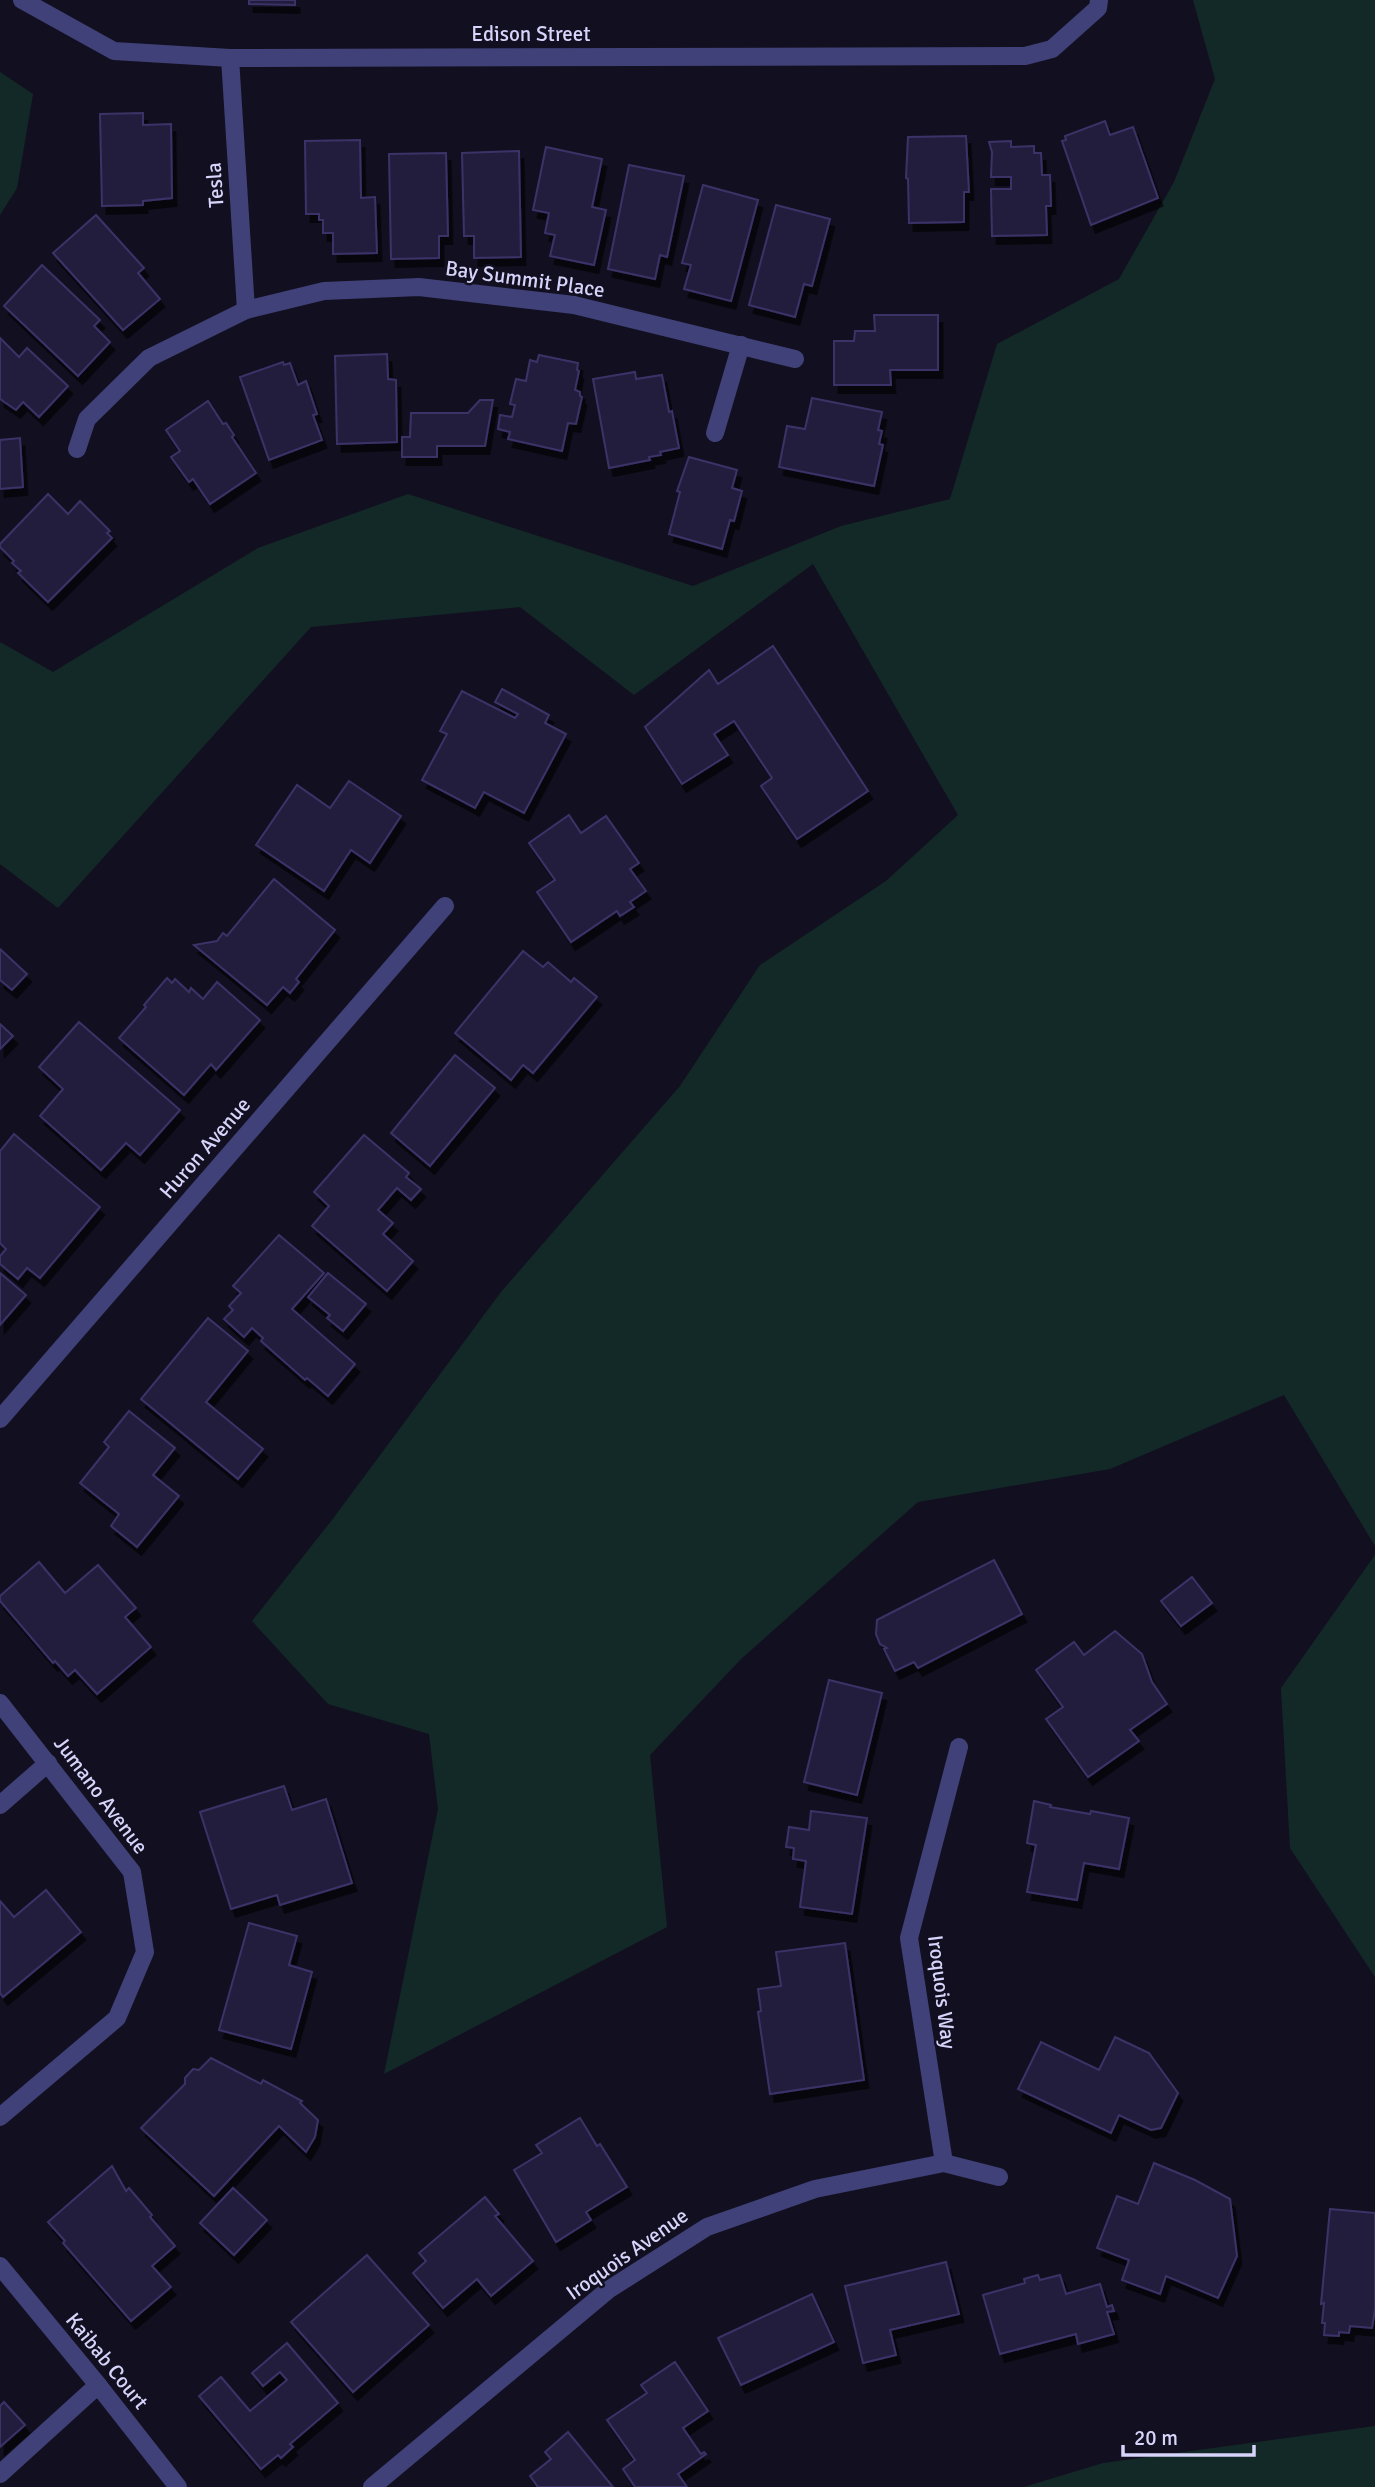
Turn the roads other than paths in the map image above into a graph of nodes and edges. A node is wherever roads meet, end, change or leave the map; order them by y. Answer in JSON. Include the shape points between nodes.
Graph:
{"nodes":[{"id":1,"x":22,"y":0,"type":"edge"},
{"id":2,"x":1099,"y":0,"type":"edge"},
{"id":3,"x":230,"y":58,"type":"junction"},
{"id":4,"x":246,"y":310,"type":"junction"},
{"id":5,"x":741,"y":345,"type":"junction"},
{"id":6,"x":795,"y":359,"type":"dead end"},
{"id":7,"x":715,"y":433,"type":"dead end"},
{"id":8,"x":77,"y":449,"type":"dead end"},
{"id":9,"x":445,"y":906,"type":"dead end"},
{"id":10,"x":0,"y":1419,"type":"edge"},
{"id":11,"x":0,"y":1703,"type":"edge"},
{"id":12,"x":959,"y":1747,"type":"dead end"},
{"id":13,"x":48,"y":1763,"type":"junction"},
{"id":14,"x":0,"y":1805,"type":"edge"},
{"id":15,"x":0,"y":2117,"type":"edge"},
{"id":16,"x":944,"y":2163,"type":"junction"},
{"id":17,"x":999,"y":2177,"type":"dead end"},
{"id":18,"x":0,"y":2266,"type":"edge"},
{"id":19,"x":98,"y":2385,"type":"junction"},
{"id":20,"x":0,"y":2474,"type":"edge"},
{"id":21,"x":178,"y":2487,"type":"edge"},
{"id":22,"x":372,"y":2487,"type":"edge"}],
"edges":[{"from":1,"to":3,"type":"street","name":"Edison Street","via":[[114,51]]},
{"from":2,"to":3,"type":"street","name":"Edison Street","via":[[1098,8],[1052,49],[1025,56]]},
{"from":3,"to":4,"type":"street","name":"Tesla"},
{"from":4,"to":5,"type":"street","name":"Bay Summit Place","via":[[324,291],[419,287],[574,305]]},
{"from":4,"to":8,"type":"street","name":"Bay Summit Place","via":[[149,358],[87,419]]},
{"from":5,"to":6,"type":"street","name":"Bay Summit Place"},
{"from":5,"to":7,"type":"street"},
{"from":9,"to":10,"type":"street","name":"Huron Avenue"},
{"from":11,"to":13,"type":"street","name":"Jumano Avenue"},
{"from":12,"to":16,"type":"street","name":"Iroquois Way","via":[[909,1938]]},
{"from":13,"to":14,"type":"street"},
{"from":13,"to":15,"type":"street","name":"Jumano Avenue","via":[[132,1872],[145,1952],[117,2018]]},
{"from":16,"to":17,"type":"street","name":"Iroquois Avenue"},
{"from":16,"to":22,"type":"street","name":"Iroquois Avenue","via":[[815,2189],[707,2227],[608,2290]]},
{"from":18,"to":19,"type":"street","name":"Kaibab Court"},
{"from":19,"to":20,"type":"street"},
{"from":19,"to":21,"type":"street","name":"Kaibab Court"}]}
